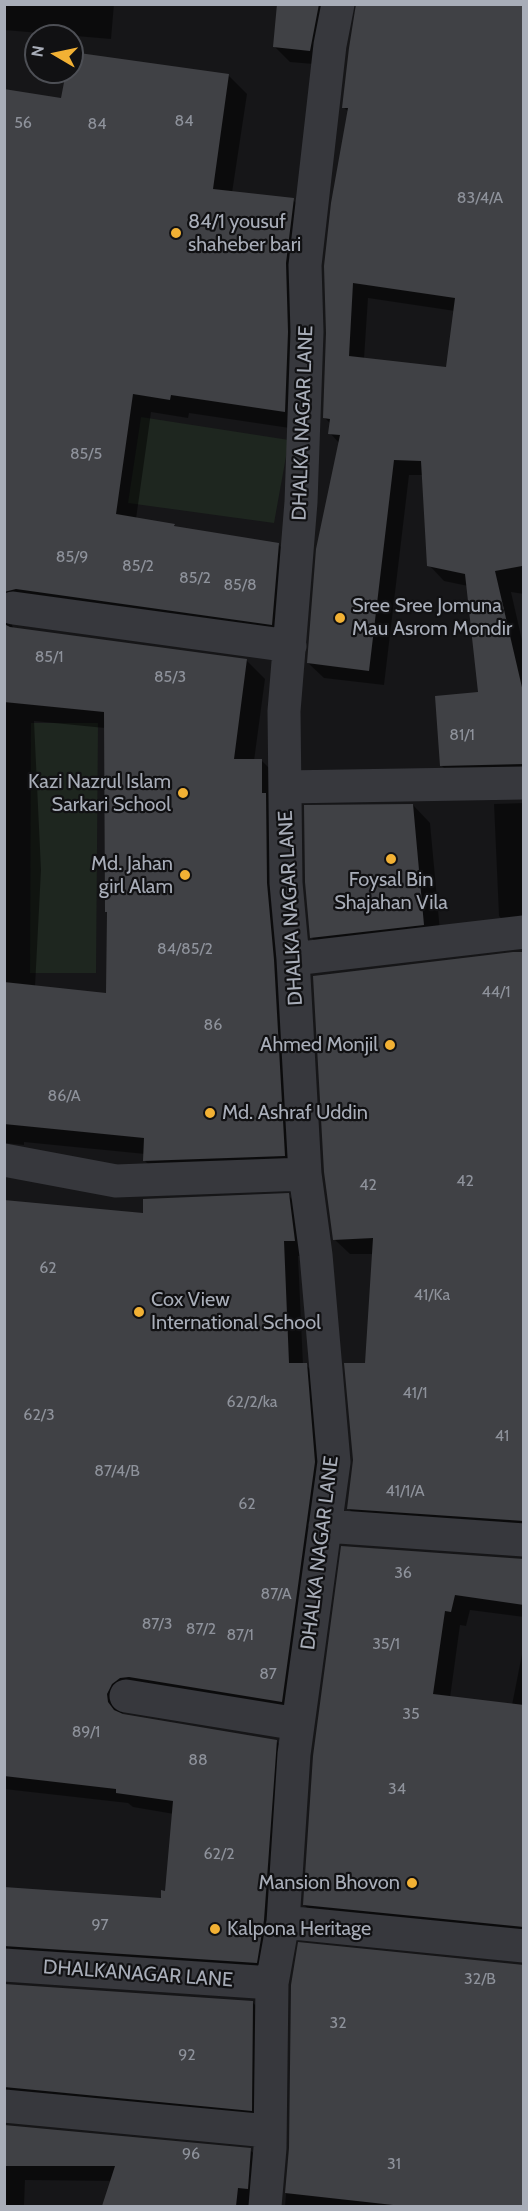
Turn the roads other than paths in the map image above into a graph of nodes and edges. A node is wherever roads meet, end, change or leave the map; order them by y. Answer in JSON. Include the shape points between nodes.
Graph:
{"nodes":[{"id":1,"x":339,"y":4,"type":"edge"},
{"id":2,"x":13,"y":608,"type":"dead end"},
{"id":3,"x":290,"y":646,"type":"junction"},
{"id":4,"x":524,"y":783,"type":"edge"},
{"id":5,"x":285,"y":788,"type":"junction"},
{"id":6,"x":524,"y":932,"type":"edge"},
{"id":7,"x":293,"y":959,"type":"junction"},
{"id":8,"x":4,"y":1161,"type":"edge"},
{"id":9,"x":305,"y":1174,"type":"junction"},
{"id":10,"x":325,"y":1526,"type":"junction"},
{"id":11,"x":524,"y":1540,"type":"edge"},
{"id":12,"x":126,"y":1696,"type":"dead end"},
{"id":13,"x":298,"y":1724,"type":"junction"},
{"id":14,"x":283,"y":1922,"type":"junction"},
{"id":15,"x":524,"y":1946,"type":"edge"},
{"id":16,"x":4,"y":1965,"type":"edge"},
{"id":17,"x":272,"y":1983,"type":"junction"},
{"id":18,"x":4,"y":2106,"type":"edge"},
{"id":19,"x":268,"y":2131,"type":"junction"},
{"id":20,"x":271,"y":2206,"type":"edge"}],
"edges":[{"from":1,"to":3,"type":"street","name":"DHALKA NAGAR LANE","via":[[330,45],[305,265],[302,468]]},
{"from":2,"to":3,"type":"street"},
{"from":3,"to":5,"type":"street","name":"DHALKA NAGAR LANE"},
{"from":4,"to":5,"type":"street"},
{"from":5,"to":7,"type":"street","name":"DHALKA NAGAR LANE","via":[[286,883]]},
{"from":6,"to":7,"type":"street"},
{"from":7,"to":9,"type":"street","name":"DHALKA NAGAR LANE"},
{"from":8,"to":9,"type":"street","via":[[116,1181]]},
{"from":9,"to":10,"type":"street","name":"DHALKA NAGAR LANE","via":[[334,1462]]},
{"from":10,"to":11,"type":"street"},
{"from":10,"to":13,"type":"street","name":"DHALKA NAGAR LANE"},
{"from":12,"to":13,"type":"street"},
{"from":13,"to":14,"type":"street","name":"DHALKA NAGAR LANE"},
{"from":14,"to":15,"type":"street"},
{"from":14,"to":17,"type":"street"},
{"from":16,"to":17,"type":"street","name":"DHALKANAGAR LANE"},
{"from":17,"to":19,"type":"street"},
{"from":18,"to":19,"type":"street"},
{"from":19,"to":20,"type":"street"}]}
